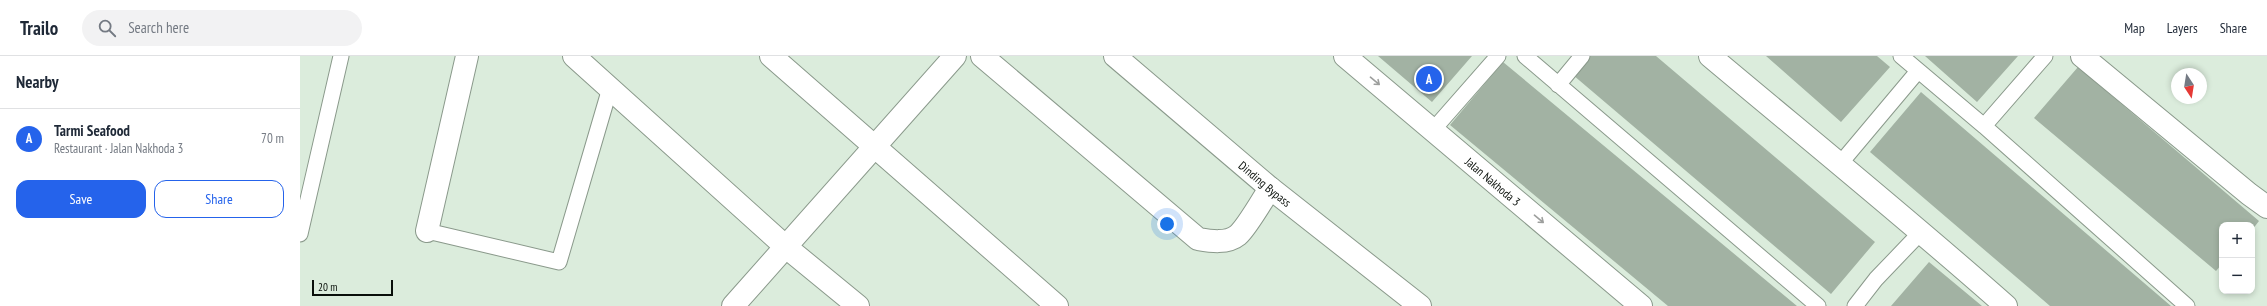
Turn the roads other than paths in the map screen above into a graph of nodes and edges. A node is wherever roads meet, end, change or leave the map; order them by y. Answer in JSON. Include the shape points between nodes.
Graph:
{"nodes":[{"id":1,"x":341,"y":56,"type":"edge"},
{"id":2,"x":467,"y":56,"type":"edge"},
{"id":3,"x":574,"y":56,"type":"edge"},
{"id":4,"x":771,"y":56,"type":"edge"},
{"id":5,"x":955,"y":56,"type":"edge"},
{"id":6,"x":982,"y":56,"type":"edge"},
{"id":7,"x":1115,"y":56,"type":"edge"},
{"id":8,"x":1345,"y":56,"type":"edge"},
{"id":9,"x":1498,"y":56,"type":"edge"},
{"id":10,"x":1525,"y":56,"type":"edge"},
{"id":11,"x":1582,"y":56,"type":"edge"},
{"id":12,"x":1710,"y":56,"type":"edge"},
{"id":13,"x":1901,"y":56,"type":"edge"},
{"id":14,"x":2044,"y":56,"type":"edge"},
{"id":15,"x":2082,"y":56,"type":"edge"},
{"id":16,"x":1918,"y":71,"type":"junction"},
{"id":17,"x":1558,"y":85,"type":"junction"},
{"id":18,"x":610,"y":88,"type":"junction"},
{"id":19,"x":1984,"y":126,"type":"junction"},
{"id":20,"x":1433,"y":130,"type":"junction"},
{"id":21,"x":875,"y":148,"type":"junction"},
{"id":22,"x":1839,"y":165,"type":"junction"},
{"id":23,"x":1270,"y":188,"type":"junction"},
{"id":24,"x":304,"y":197,"type":"edge"},
{"id":25,"x":2267,"y":207,"type":"edge"},
{"id":26,"x":1922,"y":231,"type":"junction"},
{"id":27,"x":428,"y":232,"type":"joint"},
{"id":28,"x":300,"y":234,"type":"edge"},
{"id":29,"x":786,"y":247,"type":"junction"},
{"id":30,"x":733,"y":306,"type":"edge"},
{"id":31,"x":858,"y":306,"type":"edge"},
{"id":32,"x":1057,"y":306,"type":"edge"},
{"id":33,"x":1420,"y":306,"type":"edge"},
{"id":34,"x":1641,"y":306,"type":"edge"},
{"id":35,"x":1818,"y":306,"type":"edge"},
{"id":36,"x":1856,"y":306,"type":"edge"},
{"id":37,"x":2006,"y":306,"type":"edge"},
{"id":38,"x":2187,"y":306,"type":"edge"}],
"edges":[{"from":1,"to":24,"type":"lane"},
{"from":2,"to":27,"type":"street"},
{"from":3,"to":18,"type":"street"},
{"from":4,"to":21,"type":"street"},
{"from":5,"to":21,"type":"street"},
{"from":6,"to":23,"type":"street","via":[[1198,239],[1224,241],[1238,235]]},
{"from":7,"to":23,"type":"street","name":"Dinding Bypass"},
{"from":8,"to":20,"type":"street","name":"Jalan Nakhoda 3","one_way":true},
{"from":9,"to":20,"type":"lane"},
{"from":10,"to":17,"type":"lane"},
{"from":11,"to":17,"type":"lane"},
{"from":12,"to":22,"type":"street"},
{"from":13,"to":16,"type":"lane"},
{"from":14,"to":19,"type":"lane"},
{"from":15,"to":25,"type":"street"},
{"from":16,"to":19,"type":"lane"},
{"from":16,"to":22,"type":"lane"},
{"from":17,"to":35,"type":"lane"},
{"from":18,"to":27,"type":"lane","via":[[559,262]]},
{"from":18,"to":29,"type":"street"},
{"from":19,"to":38,"type":"lane"},
{"from":20,"to":34,"type":"street","name":"Jalan Nakhoda 3","one_way":true},
{"from":21,"to":29,"type":"street"},
{"from":21,"to":32,"type":"street"},
{"from":22,"to":26,"type":"street"},
{"from":23,"to":33,"type":"street","name":"Dinding Bypass"},
{"from":24,"to":28,"type":"lane"},
{"from":26,"to":36,"type":"lane","via":[[1876,280]]},
{"from":26,"to":37,"type":"street"},
{"from":29,"to":30,"type":"street"},
{"from":29,"to":31,"type":"street"}]}
